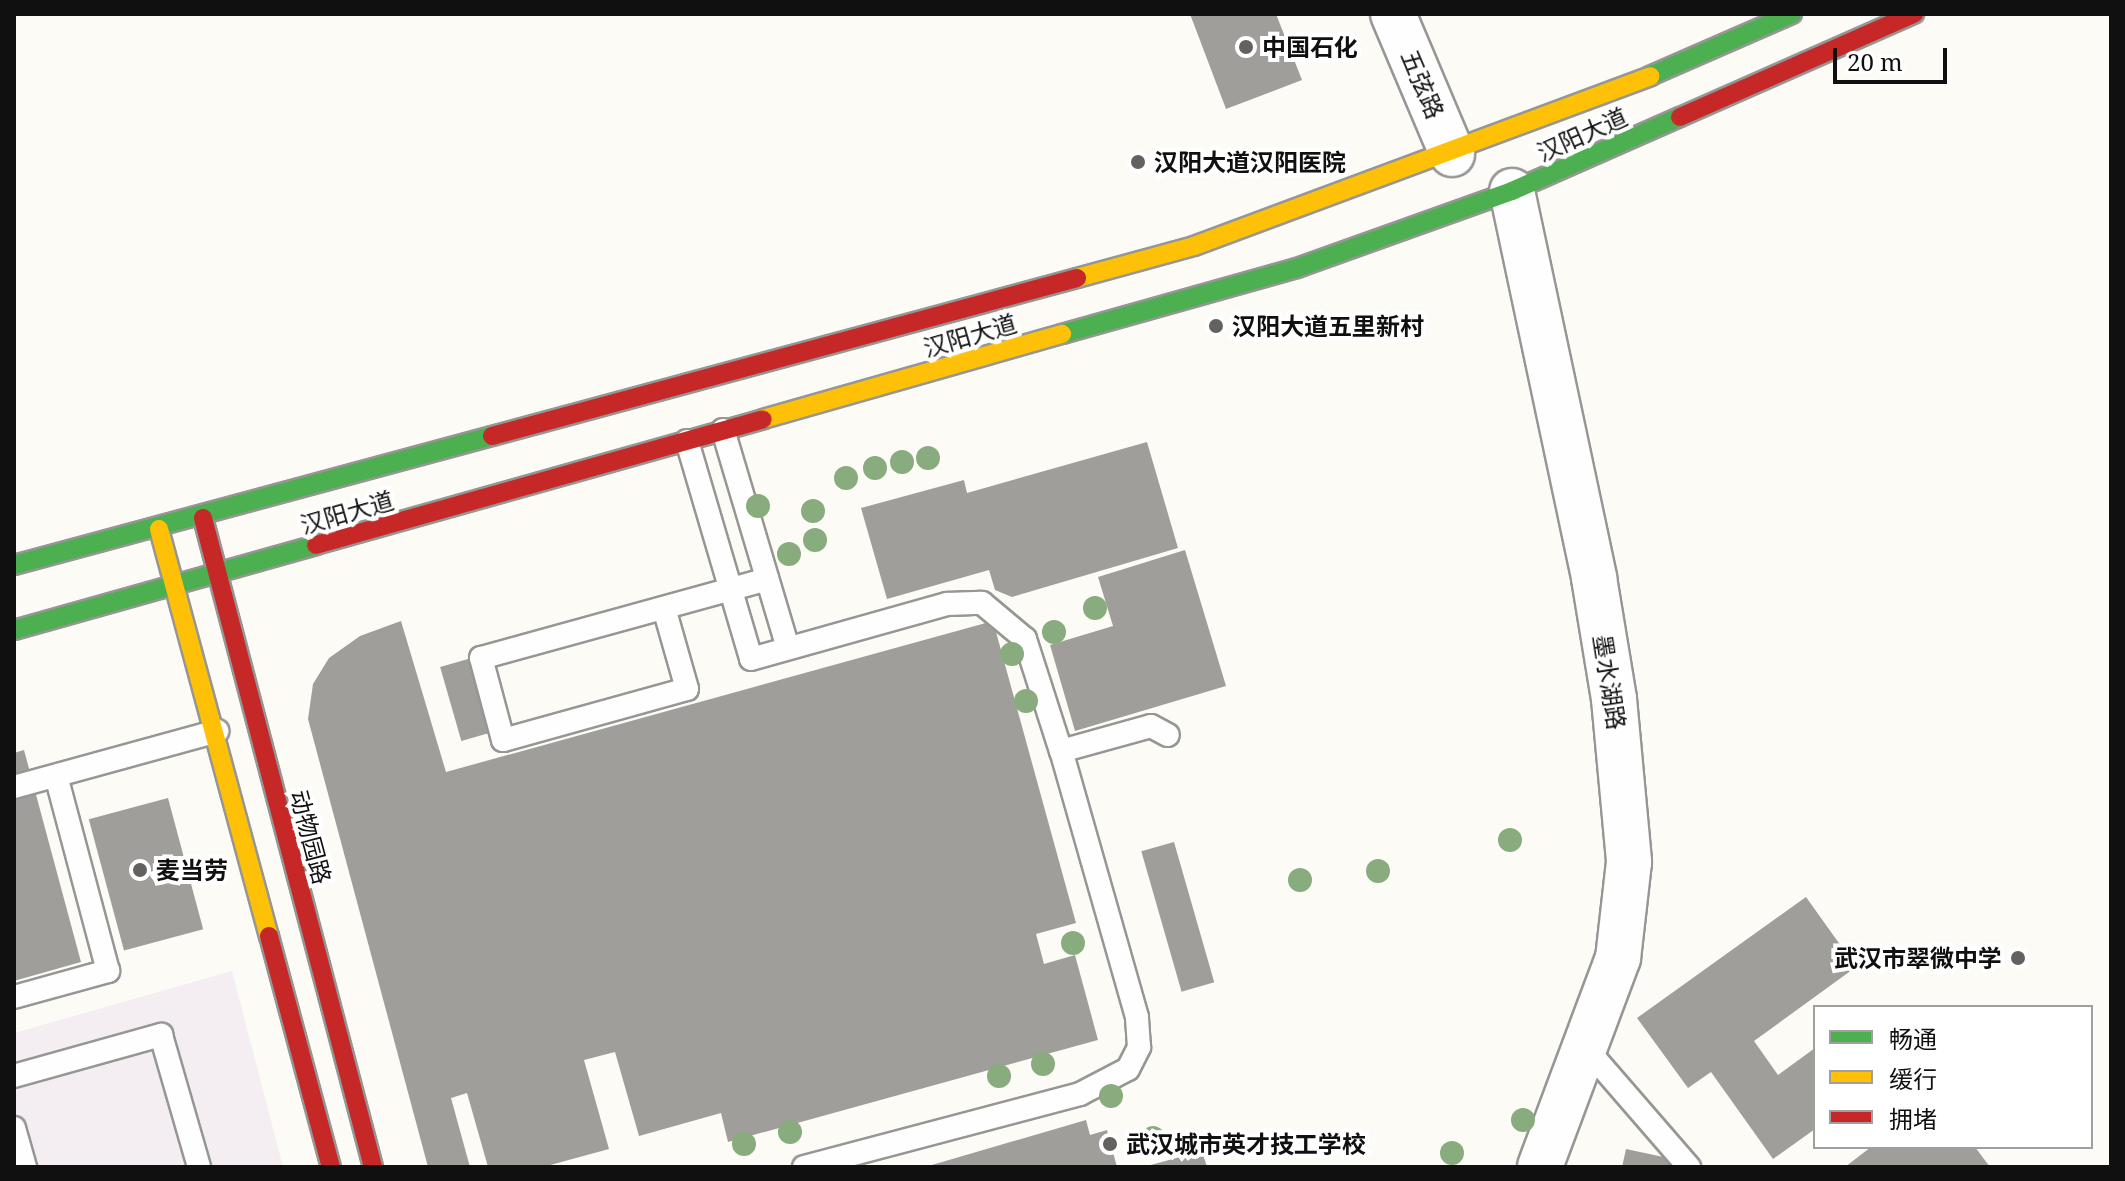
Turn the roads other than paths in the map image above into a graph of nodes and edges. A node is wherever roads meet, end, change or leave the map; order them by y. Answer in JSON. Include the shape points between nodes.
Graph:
{"nodes":[{"id":1,"x":1393,"y":14,"type":"edge"},
{"id":2,"x":1792,"y":14,"type":"edge"},
{"id":3,"x":1914,"y":14,"type":"edge"},
{"id":4,"x":1452,"y":154,"type":"junction"},
{"id":5,"x":1512,"y":191,"type":"junction"},
{"id":6,"x":723,"y":430,"type":"junction"},
{"id":7,"x":687,"y":441,"type":"junction"},
{"id":8,"x":203,"y":518,"type":"junction"},
{"id":9,"x":159,"y":529,"type":"junction"},
{"id":10,"x":14,"y":565,"type":"edge"},
{"id":11,"x":217,"y":574,"type":"junction"},
{"id":12,"x":767,"y":579,"type":"junction"},
{"id":13,"x":177,"y":585,"type":"junction"},
{"id":14,"x":731,"y":589,"type":"junction"},
{"id":15,"x":664,"y":608,"type":"junction"},
{"id":16,"x":14,"y":630,"type":"edge"},
{"id":17,"x":788,"y":648,"type":"junction"},
{"id":18,"x":217,"y":731,"type":"junction"},
{"id":19,"x":1168,"y":735,"type":"dead end"},
{"id":20,"x":1061,"y":751,"type":"junction"},
{"id":21,"x":56,"y":776,"type":"junction"},
{"id":22,"x":14,"y":787,"type":"edge"},
{"id":23,"x":14,"y":997,"type":"edge"},
{"id":24,"x":1585,"y":1047,"type":"junction"},
{"id":25,"x":14,"y":1076,"type":"edge"},
{"id":26,"x":14,"y":1128,"type":"edge"},
{"id":27,"x":25,"y":1167,"type":"edge"},
{"id":28,"x":199,"y":1167,"type":"edge"},
{"id":29,"x":331,"y":1167,"type":"edge"},
{"id":30,"x":373,"y":1167,"type":"edge"},
{"id":31,"x":804,"y":1167,"type":"edge"},
{"id":32,"x":1540,"y":1167,"type":"edge"},
{"id":33,"x":1689,"y":1167,"type":"edge"}],
"edges":[{"from":1,"to":4,"type":"street","name":"五弦路"},
{"from":2,"to":4,"type":"main road","name":"汉阳大道","via":[[1598,99]]},
{"from":3,"to":5,"type":"main road","name":"汉阳大道"},
{"from":4,"to":8,"type":"main road","name":"汉阳大道","via":[[1194,246]]},
{"from":5,"to":6,"type":"main road","name":"汉阳大道","via":[[1297,268]]},
{"from":5,"to":24,"type":"street","name":"墨水湖路","via":[[1594,578],[1624,784],[1629,862],[1623,931]]},
{"from":6,"to":7,"type":"main road","name":"汉阳大道"},
{"from":6,"to":12,"type":"lane"},
{"from":7,"to":11,"type":"main road","name":"汉阳大道"},
{"from":7,"to":14,"type":"lane"},
{"from":8,"to":9,"type":"main road","name":"汉阳大道"},
{"from":8,"to":11,"type":"main road","name":"动物园路"},
{"from":9,"to":10,"type":"main road","name":"汉阳大道"},
{"from":9,"to":13,"type":"main road"},
{"from":11,"to":13,"type":"main road","name":"汉阳大道"},
{"from":11,"to":30,"type":"main road","name":"动物园路"},
{"from":12,"to":14,"type":"lane"},
{"from":12,"to":17,"type":"lane"},
{"from":13,"to":16,"type":"main road","name":"汉阳大道"},
{"from":13,"to":18,"type":"main road"},
{"from":14,"to":15,"type":"lane"},
{"from":14,"to":17,"type":"lane","via":[[751,659]]},
{"from":15,"to":15,"type":"lane","via":[[481,658],[503,740],[687,689]]},
{"from":17,"to":20,"type":"lane","via":[[947,604],[982,603],[1025,639]]},
{"from":18,"to":21,"type":"lane"},
{"from":18,"to":29,"type":"main road"},
{"from":19,"to":20,"type":"lane","via":[[1151,726]]},
{"from":20,"to":31,"type":"lane","via":[[1137,1017],[1136,1058],[1116,1079],[1091,1090]]},
{"from":21,"to":22,"type":"lane"},
{"from":21,"to":23,"type":"lane","via":[[108,971]]},
{"from":24,"to":32,"type":"street","name":"墨水湖路"},
{"from":24,"to":33,"type":"lane"},
{"from":25,"to":28,"type":"lane","via":[[161,1035]]},
{"from":26,"to":27,"type":"lane"}]}
